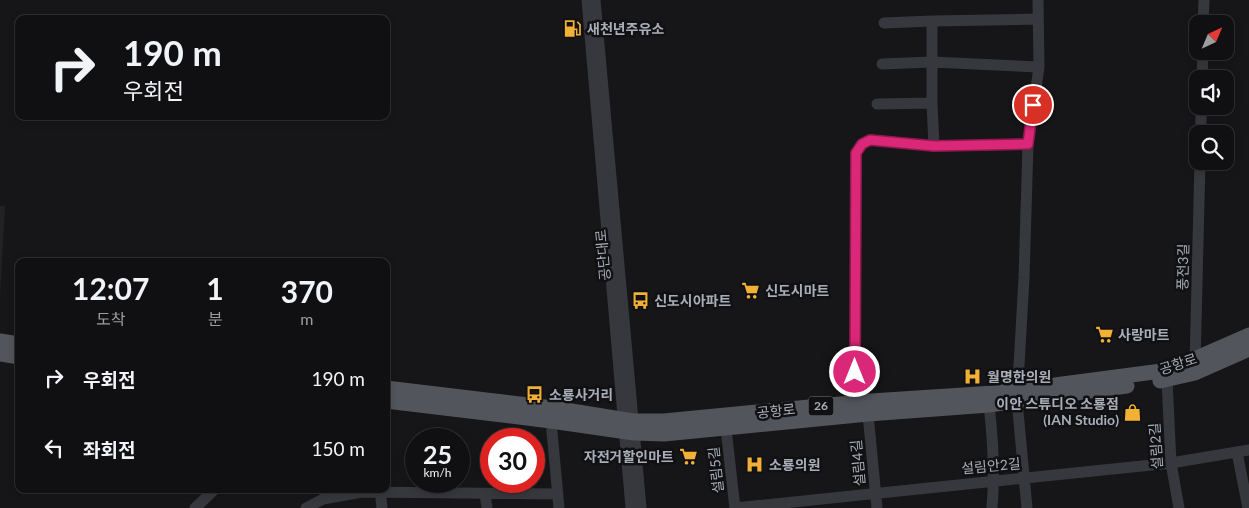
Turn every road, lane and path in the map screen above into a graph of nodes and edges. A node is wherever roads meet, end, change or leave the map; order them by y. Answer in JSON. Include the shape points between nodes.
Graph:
{"nodes":[{"id":1,"x":587,"y":0,"type":"edge"},
{"id":2,"x":595,"y":0,"type":"edge"},
{"id":3,"x":1038,"y":0,"type":"edge"},
{"id":4,"x":1204,"y":0,"type":"edge"},
{"id":5,"x":1203,"y":15,"type":"edge"},
{"id":6,"x":1038,"y":19,"type":"junction"},
{"id":7,"x":932,"y":21,"type":"junction"},
{"id":8,"x":884,"y":23,"type":"dead end"},
{"id":9,"x":932,"y":62,"type":"junction"},
{"id":10,"x":882,"y":64,"type":"dead end"},
{"id":11,"x":1039,"y":67,"type":"junction"},
{"id":12,"x":932,"y":103,"type":"junction"},
{"id":13,"x":876,"y":104,"type":"dead end"},
{"id":14,"x":1028,"y":144,"type":"junction"},
{"id":15,"x":934,"y":146,"type":"junction"},
{"id":16,"x":1200,"y":170,"type":"edge"},
{"id":17,"x":1249,"y":335,"type":"edge"},
{"id":18,"x":0,"y":341,"type":"edge"},
{"id":19,"x":15,"y":343,"type":"edge"},
{"id":20,"x":1249,"y":350,"type":"edge"},
{"id":21,"x":0,"y":354,"type":"edge"},
{"id":22,"x":15,"y":356,"type":"edge"},
{"id":23,"x":1195,"y":366,"type":"junction"},
{"id":24,"x":1167,"y":380,"type":"junction"},
{"id":25,"x":390,"y":388,"type":"edge"},
{"id":26,"x":1018,"y":396,"type":"junction"},
{"id":27,"x":390,"y":401,"type":"edge"},
{"id":28,"x":855,"y":403,"type":"junction"},
{"id":29,"x":989,"y":405,"type":"junction"},
{"id":30,"x":868,"y":414,"type":"junction"},
{"id":31,"x":551,"y":421,"type":"junction"},
{"id":32,"x":629,"y":426,"type":"junction"},
{"id":33,"x":726,"y":429,"type":"junction"},
{"id":34,"x":1243,"y":451,"type":"edge"},
{"id":35,"x":1171,"y":463,"type":"junction"},
{"id":36,"x":1023,"y":478,"type":"junction"},
{"id":37,"x":995,"y":480,"type":"junction"},
{"id":38,"x":390,"y":490,"type":"edge"},
{"id":39,"x":211,"y":493,"type":"edge"},
{"id":40,"x":353,"y":493,"type":"edge"},
{"id":41,"x":381,"y":493,"type":"edge"},
{"id":42,"x":876,"y":493,"type":"junction"},
{"id":43,"x":486,"y":494,"type":"junction"},
{"id":44,"x":558,"y":494,"type":"junction"},
{"id":45,"x":195,"y":508,"type":"edge"},
{"id":46,"x":306,"y":508,"type":"edge"},
{"id":47,"x":382,"y":508,"type":"edge"},
{"id":48,"x":486,"y":508,"type":"edge"},
{"id":49,"x":559,"y":508,"type":"edge"},
{"id":50,"x":632,"y":508,"type":"edge"},
{"id":51,"x":641,"y":508,"type":"edge"},
{"id":52,"x":735,"y":508,"type":"edge"},
{"id":53,"x":877,"y":508,"type":"edge"},
{"id":54,"x":992,"y":508,"type":"edge"},
{"id":55,"x":1027,"y":508,"type":"edge"},
{"id":56,"x":1179,"y":508,"type":"edge"},
{"id":57,"x":1248,"y":508,"type":"edge"}],
"edges":[{"from":1,"to":32,"type":"street","name":"공단대로"},
{"from":2,"to":32,"type":"street","name":"공단대로"},
{"from":3,"to":6,"type":"street"},
{"from":4,"to":5,"type":"street"},
{"from":6,"to":7,"type":"street"},
{"from":6,"to":11,"type":"street"},
{"from":7,"to":8,"type":"street"},
{"from":7,"to":9,"type":"street"},
{"from":9,"to":10,"type":"street"},
{"from":9,"to":11,"type":"street"},
{"from":9,"to":12,"type":"street"},
{"from":11,"to":14,"type":"street"},
{"from":12,"to":13,"type":"street"},
{"from":12,"to":15,"type":"street"},
{"from":14,"to":15,"type":"street"},
{"from":14,"to":26,"type":"street"},
{"from":15,"to":28,"type":"street","via":[[870,140],[862,144],[856,153]]},
{"from":16,"to":23,"type":"street","name":"풍전3길"},
{"from":17,"to":23,"type":"main road","name":"공항로","number":"26"},
{"from":18,"to":19,"type":"main road"},
{"from":20,"to":23,"type":"main road","name":"공항로","number":"26"},
{"from":21,"to":22,"type":"main road"},
{"from":23,"to":24,"type":"main road","name":"공항로","number":"26"},
{"from":23,"to":26,"type":"main road","name":"공항로","number":"26"},
{"from":24,"to":26,"type":"main road","name":"공항로","number":"26"},
{"from":24,"to":35,"type":"street","name":"설림2길"},
{"from":25,"to":32,"type":"main road","name":"공항로","number":"26","via":[[553,408]]},
{"from":26,"to":28,"type":"main road","name":"공항로","number":"26"},
{"from":26,"to":29,"type":"main road","name":"공항로","number":"26"},
{"from":26,"to":36,"type":"street"},
{"from":27,"to":31,"type":"main road","name":"공항로","number":"26"},
{"from":28,"to":32,"type":"main road","name":"공항로","number":"26"},
{"from":29,"to":30,"type":"main road","name":"공항로","number":"26"},
{"from":29,"to":37,"type":"street"},
{"from":30,"to":33,"type":"main road","name":"공항로","number":"26"},
{"from":30,"to":42,"type":"street","name":"설림4길"},
{"from":31,"to":32,"type":"main road","name":"공항로","number":"26"},
{"from":31,"to":44,"type":"street"},
{"from":32,"to":33,"type":"main road","name":"공항로","number":"26","via":[[664,434]]},
{"from":32,"to":50,"type":"street","name":"공단대로"},
{"from":32,"to":51,"type":"street","name":"공단대로"},
{"from":33,"to":52,"type":"street","name":"설림5길"},
{"from":34,"to":35,"type":"street","name":"설림안2길"},
{"from":34,"to":57,"type":"street"},
{"from":35,"to":36,"type":"street","name":"설림안2길"},
{"from":35,"to":56,"type":"street","name":"설림2길"},
{"from":36,"to":37,"type":"street","name":"설림안2길"},
{"from":36,"to":55,"type":"street"},
{"from":37,"to":42,"type":"street","name":"설림안2길"},
{"from":37,"to":54,"type":"street"},
{"from":38,"to":43,"type":"street"},
{"from":39,"to":45,"type":"street"},
{"from":40,"to":46,"type":"street","via":[[323,499]]},
{"from":41,"to":47,"type":"street"},
{"from":42,"to":52,"type":"street","name":"설림안2길"},
{"from":42,"to":53,"type":"street","name":"설림4길"},
{"from":43,"to":44,"type":"street"},
{"from":43,"to":48,"type":"street"},
{"from":44,"to":49,"type":"street"}]}
